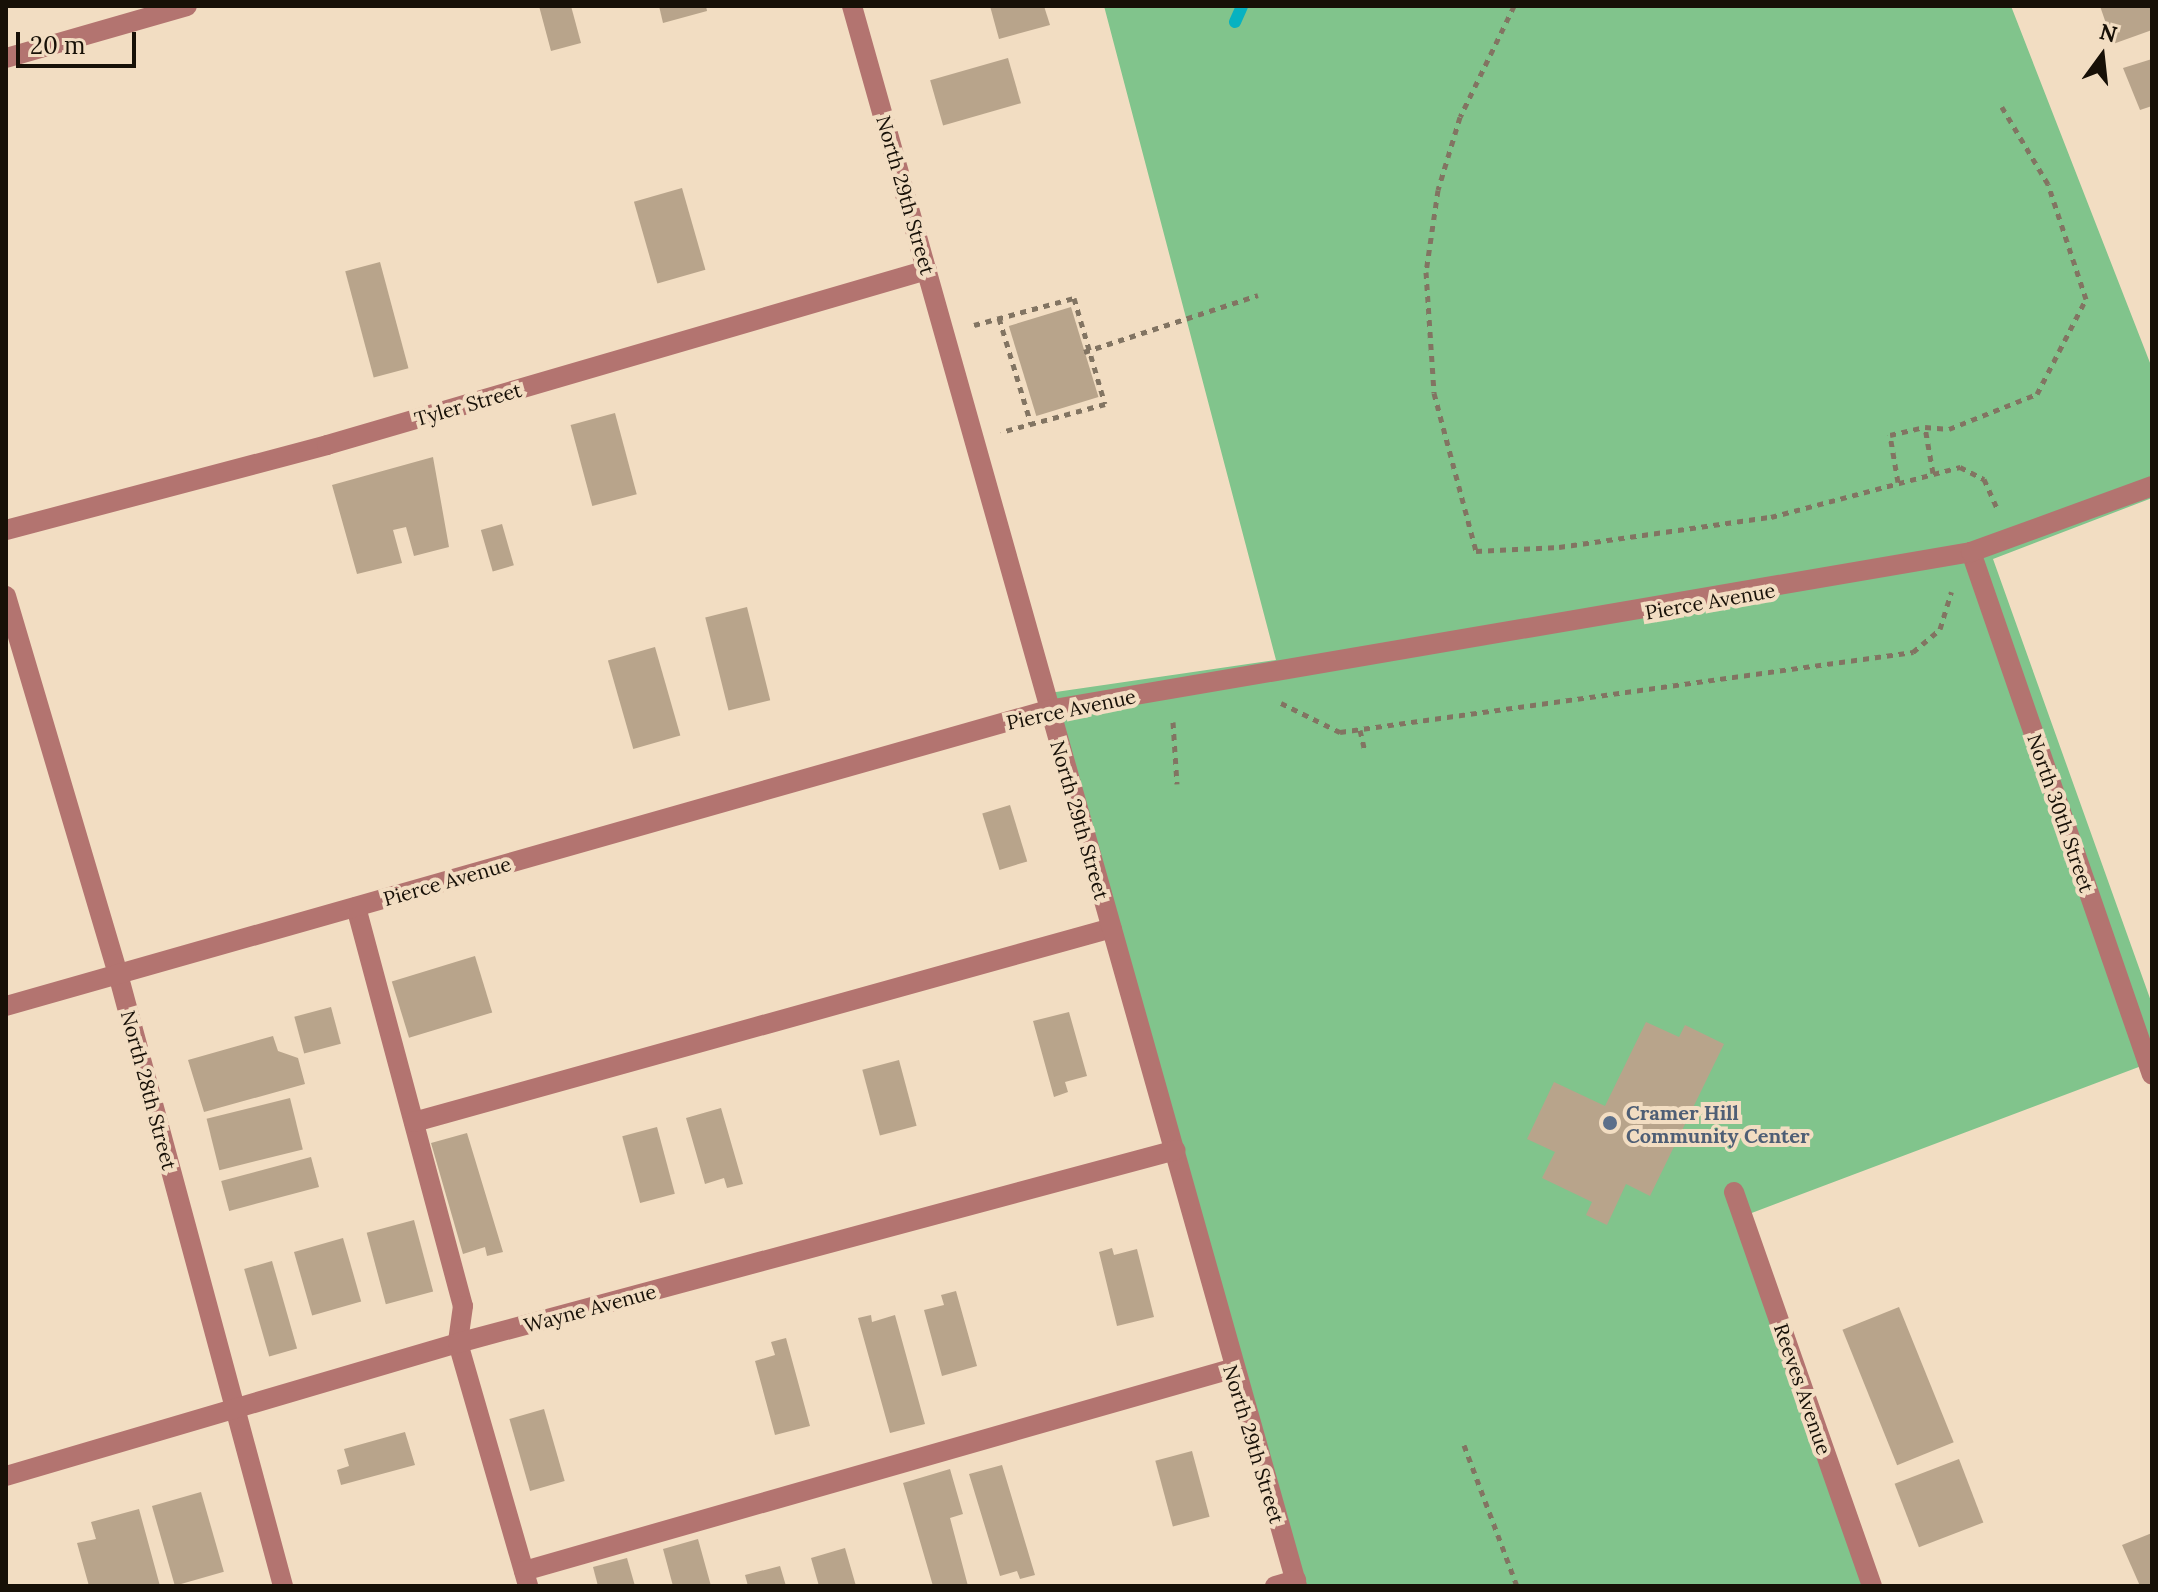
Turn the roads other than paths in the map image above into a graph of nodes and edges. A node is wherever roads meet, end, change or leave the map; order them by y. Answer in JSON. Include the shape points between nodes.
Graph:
{"nodes":[{"id":1,"x":187,"y":6,"type":"edge"},
{"id":2,"x":852,"y":6,"type":"edge"},
{"id":3,"x":6,"y":58,"type":"edge"},
{"id":4,"x":927,"y":270,"type":"junction"},
{"id":5,"x":2152,"y":486,"type":"edge"},
{"id":6,"x":6,"y":530,"type":"edge"},
{"id":7,"x":1971,"y":552,"type":"junction"},
{"id":8,"x":6,"y":596,"type":"edge"},
{"id":9,"x":1048,"y":710,"type":"junction"},
{"id":10,"x":356,"y":907,"type":"junction"},
{"id":11,"x":1112,"y":928,"type":"junction"},
{"id":12,"x":118,"y":974,"type":"junction"},
{"id":13,"x":6,"y":1006,"type":"edge"},
{"id":14,"x":2152,"y":1075,"type":"edge"},
{"id":15,"x":414,"y":1122,"type":"junction"},
{"id":16,"x":1176,"y":1150,"type":"junction"},
{"id":17,"x":1734,"y":1192,"type":"dead end"},
{"id":18,"x":458,"y":1343,"type":"junction"},
{"id":19,"x":1231,"y":1369,"type":"junction"},
{"id":20,"x":234,"y":1410,"type":"junction"},
{"id":21,"x":6,"y":1476,"type":"edge"},
{"id":22,"x":526,"y":1579,"type":"edge"},
{"id":23,"x":1297,"y":1583,"type":"edge"},
{"id":24,"x":283,"y":1586,"type":"edge"},
{"id":25,"x":1275,"y":1586,"type":"edge"},
{"id":26,"x":1872,"y":1586,"type":"edge"}],
"edges":[{"from":1,"to":3,"type":"street"},
{"from":2,"to":4,"type":"street","name":"North 29th Street"},
{"from":4,"to":6,"type":"street","name":"Tyler Street","via":[[342,441]]},
{"from":4,"to":9,"type":"street","name":"North 29th Street"},
{"from":5,"to":7,"type":"street","name":"Pierce Avenue"},
{"from":7,"to":9,"type":"street","name":"Pierce Avenue"},
{"from":7,"to":14,"type":"street","name":"North 30th Street"},
{"from":8,"to":12,"type":"street","name":"North 28th Street"},
{"from":9,"to":10,"type":"street","name":"Pierce Avenue"},
{"from":9,"to":11,"type":"street","name":"North 29th Street"},
{"from":10,"to":12,"type":"street","name":"Pierce Avenue"},
{"from":10,"to":15,"type":"street"},
{"from":11,"to":15,"type":"street"},
{"from":11,"to":16,"type":"street","name":"North 29th Street"},
{"from":12,"to":13,"type":"street","name":"Pierce Avenue"},
{"from":12,"to":20,"type":"street","name":"North 28th Street"},
{"from":15,"to":18,"type":"street","via":[[463,1306]]},
{"from":16,"to":18,"type":"street","name":"Wayne Avenue"},
{"from":16,"to":19,"type":"street","name":"North 29th Street"},
{"from":17,"to":26,"type":"street","name":"Reeves Avenue"},
{"from":18,"to":20,"type":"street","name":"Wayne Avenue"},
{"from":18,"to":22,"type":"street"},
{"from":19,"to":22,"type":"street"},
{"from":19,"to":23,"type":"street","name":"North 29th Street"},
{"from":20,"to":21,"type":"street","name":"Wayne Avenue"},
{"from":20,"to":24,"type":"street","name":"North 28th Street"},
{"from":23,"to":25,"type":"street"}]}
